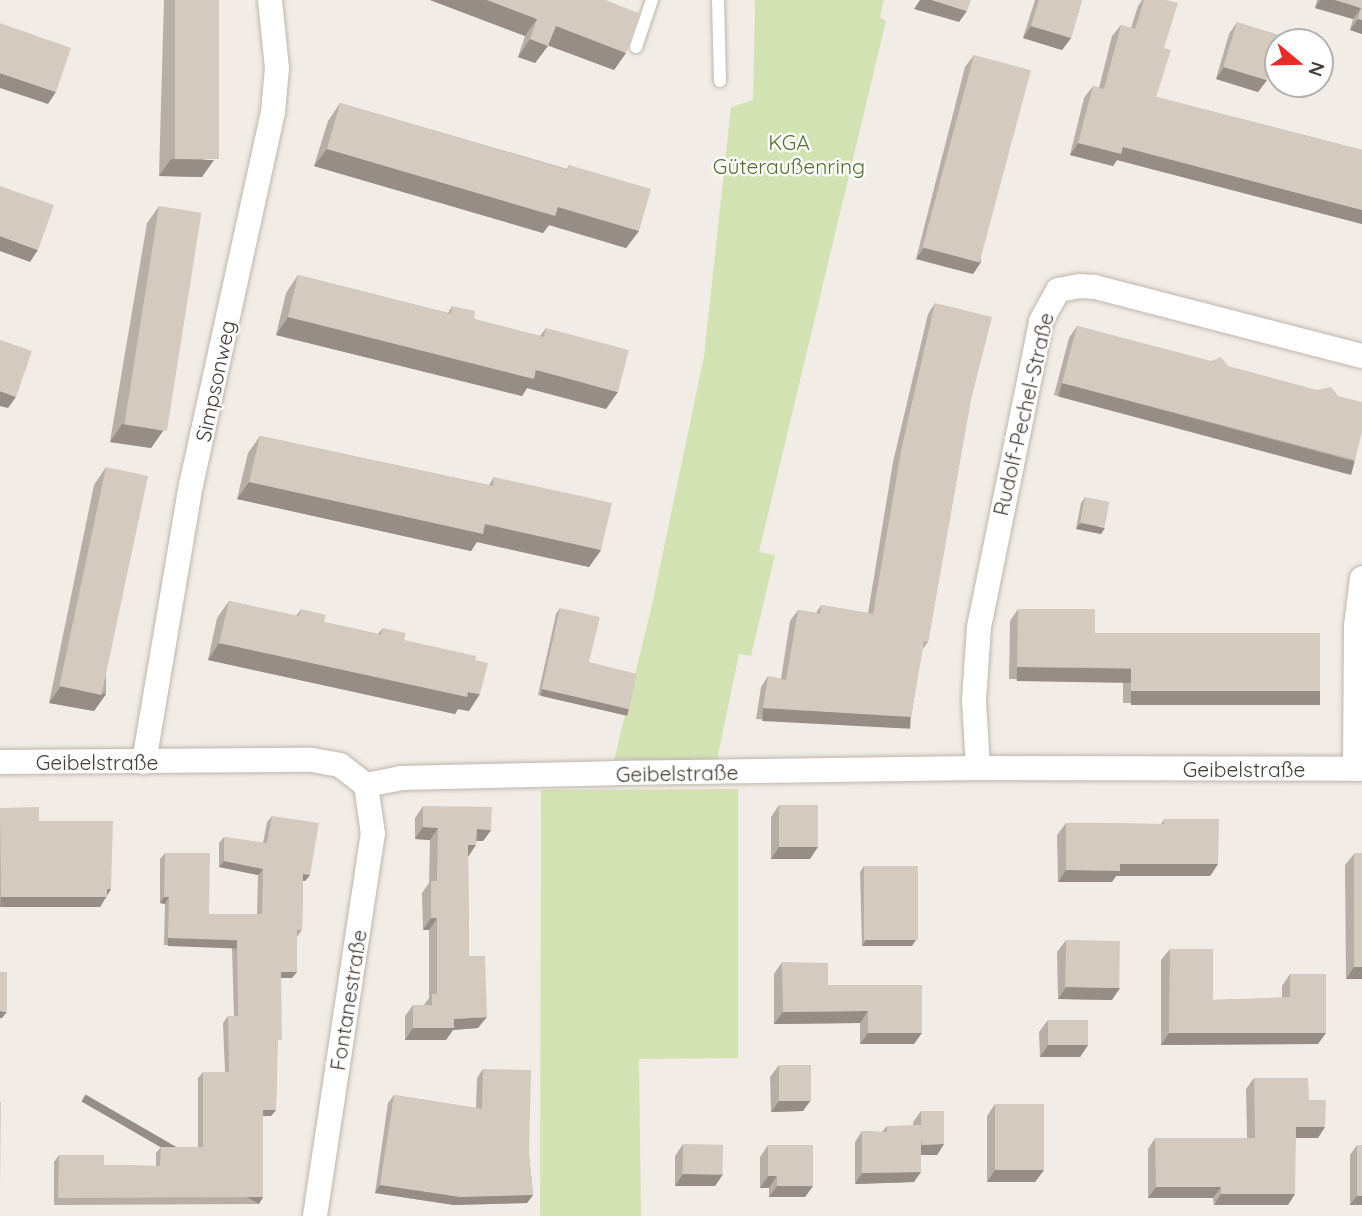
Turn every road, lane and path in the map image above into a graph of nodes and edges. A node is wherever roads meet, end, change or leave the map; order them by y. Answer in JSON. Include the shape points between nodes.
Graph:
{"nodes":[{"id":1,"x":270,"y":0,"type":"edge"},
{"id":2,"x":652,"y":0,"type":"edge"},
{"id":3,"x":718,"y":0,"type":"edge"},
{"id":4,"x":636,"y":47,"type":"edge"},
{"id":5,"x":720,"y":81,"type":"dead end"},
{"id":6,"x":1362,"y":356,"type":"edge"},
{"id":7,"x":1362,"y":578,"type":"edge"},
{"id":8,"x":0,"y":762,"type":"edge"},
{"id":9,"x":144,"y":762,"type":"junction"},
{"id":10,"x":978,"y":768,"type":"junction"},
{"id":11,"x":1358,"y":769,"type":"edge"},
{"id":12,"x":366,"y":785,"type":"junction"},
{"id":13,"x":315,"y":1216,"type":"edge"}],
"edges":[{"from":1,"to":9,"type":"street","name":"Simpsonweg","via":[[277,68],[273,112],[191,485]]},
{"from":2,"to":4,"type":"lane"},
{"from":3,"to":5,"type":"lane"},
{"from":6,"to":10,"type":"street","name":"Rudolf-Pechel-Straße","via":[[1095,287],[1058,290],[1041,321],[979,627],[974,700]]},
{"from":7,"to":11,"type":"street","via":[[1357,607]]},
{"from":8,"to":9,"type":"street","name":"Geibelstraße"},
{"from":9,"to":12,"type":"street","name":"Geibelstraße","via":[[312,760],[340,765]]},
{"from":10,"to":11,"type":"street","name":"Geibelstraße"},
{"from":10,"to":12,"type":"street","name":"Geibelstraße","via":[[401,778]]},
{"from":12,"to":13,"type":"street","name":"Fontanestraße","via":[[373,834]]}]}
